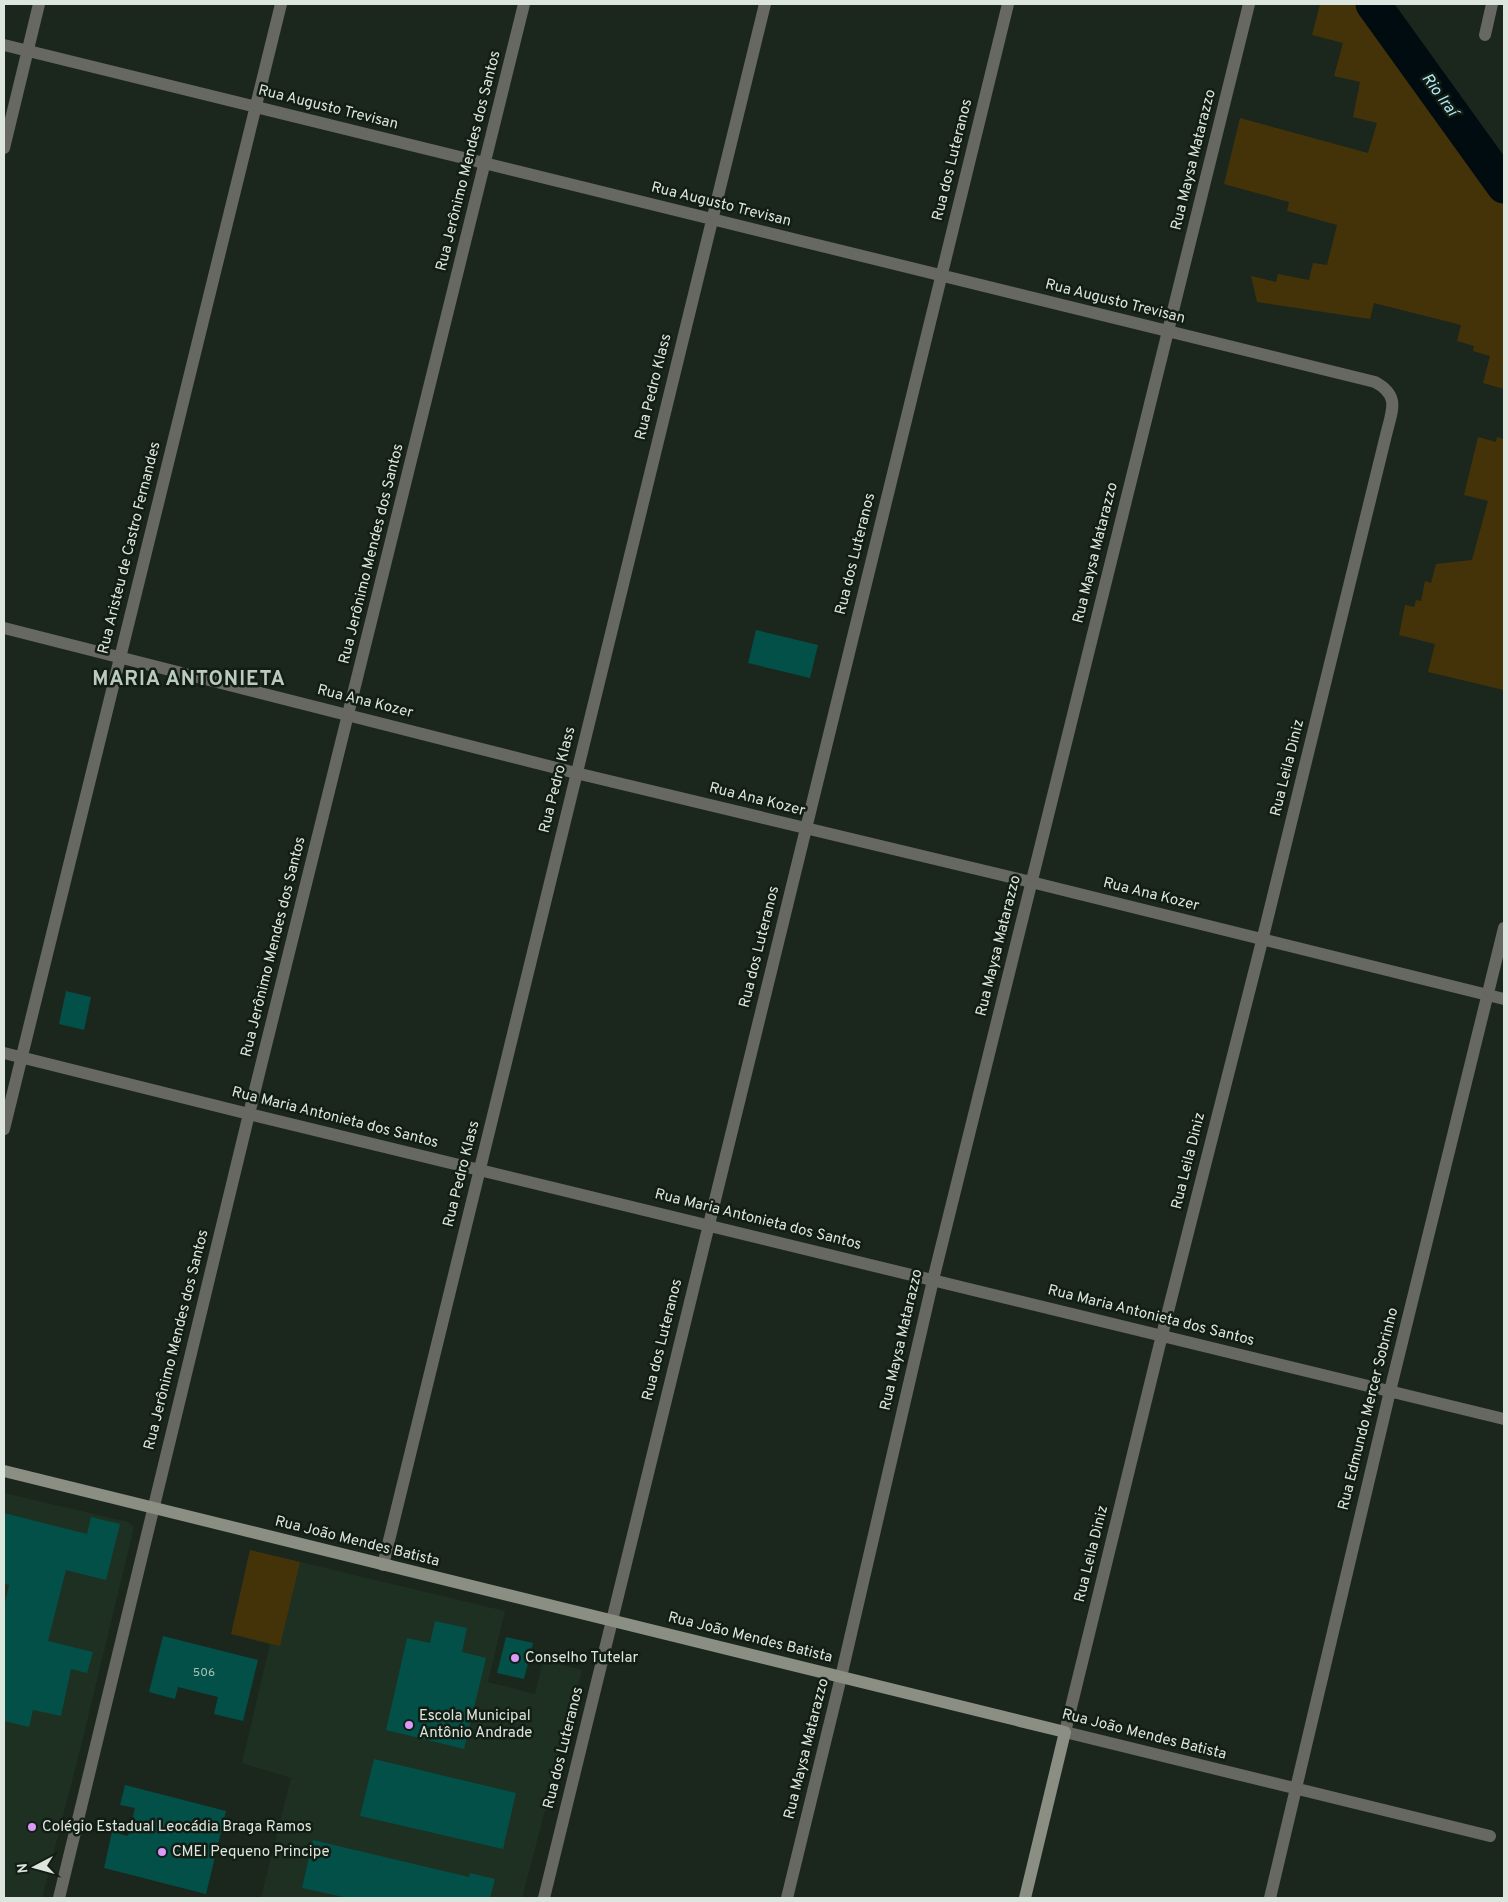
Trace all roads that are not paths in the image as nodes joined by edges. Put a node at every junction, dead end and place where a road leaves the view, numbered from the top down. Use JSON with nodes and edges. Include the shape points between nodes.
{"nodes":[{"id":1,"x":39,"y":4,"type":"edge"},
{"id":2,"x":281,"y":4,"type":"edge"},
{"id":3,"x":524,"y":4,"type":"edge"},
{"id":4,"x":765,"y":4,"type":"edge"},
{"id":5,"x":1008,"y":4,"type":"edge"},
{"id":6,"x":1249,"y":4,"type":"edge"},
{"id":7,"x":1492,"y":4,"type":"edge"},
{"id":8,"x":1485,"y":36,"type":"dead end"},
{"id":9,"x":4,"y":45,"type":"edge"},
{"id":10,"x":27,"y":50,"type":"junction"},
{"id":11,"x":256,"y":107,"type":"junction"},
{"id":12,"x":4,"y":148,"type":"edge"},
{"id":13,"x":485,"y":163,"type":"junction"},
{"id":14,"x":712,"y":219,"type":"junction"},
{"id":15,"x":941,"y":276,"type":"junction"},
{"id":16,"x":1168,"y":332,"type":"junction"},
{"id":17,"x":1388,"y":432,"type":"joint"},
{"id":18,"x":4,"y":628,"type":"edge"},
{"id":19,"x":120,"y":657,"type":"junction"},
{"id":20,"x":348,"y":715,"type":"junction"},
{"id":21,"x":576,"y":773,"type":"junction"},
{"id":22,"x":805,"y":828,"type":"junction"},
{"id":23,"x":1031,"y":882,"type":"junction"},
{"id":24,"x":1504,"y":928,"type":"edge"},
{"id":25,"x":1262,"y":940,"type":"junction"},
{"id":26,"x":1488,"y":996,"type":"junction"},
{"id":27,"x":1504,"y":999,"type":"edge"},
{"id":28,"x":4,"y":1053,"type":"edge"},
{"id":29,"x":21,"y":1057,"type":"junction"},
{"id":30,"x":249,"y":1114,"type":"junction"},
{"id":31,"x":4,"y":1129,"type":"edge"},
{"id":32,"x":480,"y":1169,"type":"junction"},
{"id":33,"x":708,"y":1225,"type":"junction"},
{"id":34,"x":933,"y":1280,"type":"junction"},
{"id":35,"x":1162,"y":1335,"type":"junction"},
{"id":36,"x":1390,"y":1391,"type":"junction"},
{"id":37,"x":1504,"y":1419,"type":"edge"},
{"id":38,"x":4,"y":1471,"type":"edge"},
{"id":39,"x":153,"y":1508,"type":"junction"},
{"id":40,"x":383,"y":1565,"type":"junction"},
{"id":41,"x":611,"y":1621,"type":"junction"},
{"id":42,"x":841,"y":1677,"type":"junction"},
{"id":43,"x":1065,"y":1732,"type":"junction"},
{"id":44,"x":1296,"y":1789,"type":"junction"},
{"id":45,"x":1490,"y":1836,"type":"dead end"},
{"id":46,"x":58,"y":1898,"type":"edge"},
{"id":47,"x":544,"y":1898,"type":"edge"},
{"id":48,"x":787,"y":1898,"type":"edge"},
{"id":49,"x":1025,"y":1898,"type":"edge"},
{"id":50,"x":1270,"y":1898,"type":"edge"}],
"edges":[{"from":1,"to":10,"type":"street"},
{"from":2,"to":11,"type":"street","name":"Rua Aristeu de Castro Fernandes"},
{"from":3,"to":13,"type":"street","name":"Rua Jerônimo Mendes dos Santos"},
{"from":4,"to":14,"type":"street","name":"Rua Pedro Klass"},
{"from":5,"to":15,"type":"street","name":"Rua dos Luteranos"},
{"from":6,"to":16,"type":"street","name":"Rua Maysa Matarazzo"},
{"from":7,"to":8,"type":"street"},
{"from":9,"to":10,"type":"street","name":"Rua Augusto Trevisan"},
{"from":10,"to":11,"type":"street","name":"Rua Augusto Trevisan"},
{"from":10,"to":12,"type":"street"},
{"from":11,"to":13,"type":"street","name":"Rua Augusto Trevisan"},
{"from":11,"to":19,"type":"street","name":"Rua Aristeu de Castro Fernandes"},
{"from":13,"to":14,"type":"street","name":"Rua Augusto Trevisan"},
{"from":13,"to":20,"type":"street","name":"Rua Jerônimo Mendes dos Santos"},
{"from":14,"to":15,"type":"street","name":"Rua Augusto Trevisan"},
{"from":14,"to":21,"type":"street","name":"Rua Pedro Klass"},
{"from":15,"to":16,"type":"street","name":"Rua Augusto Trevisan"},
{"from":15,"to":22,"type":"street","name":"Rua dos Luteranos"},
{"from":16,"to":17,"type":"street","name":"Rua Augusto Trevisan","via":[[1375,382],[1386,389],[1392,400]]},
{"from":16,"to":23,"type":"street","name":"Rua Maysa Matarazzo"},
{"from":17,"to":25,"type":"street","name":"Rua Leila Diniz"},
{"from":18,"to":19,"type":"street","name":"Rua Ana Kozer"},
{"from":19,"to":20,"type":"street","name":"Rua Ana Kozer"},
{"from":19,"to":29,"type":"street","name":"Rua Aristeu de Castro Fernandes"},
{"from":20,"to":21,"type":"street","name":"Rua Ana Kozer"},
{"from":20,"to":30,"type":"street","name":"Rua Jerônimo Mendes dos Santos"},
{"from":21,"to":22,"type":"street","name":"Rua Ana Kozer"},
{"from":21,"to":32,"type":"street","name":"Rua Pedro Klass"},
{"from":22,"to":23,"type":"street","name":"Rua Ana Kozer"},
{"from":22,"to":33,"type":"street","name":"Rua dos Luteranos"},
{"from":23,"to":25,"type":"street","name":"Rua Ana Kozer"},
{"from":23,"to":34,"type":"street","name":"Rua Maysa Matarazzo"},
{"from":24,"to":26,"type":"street","name":"Rua Edmundo Mercer Sobrinho"},
{"from":25,"to":26,"type":"street","name":"Rua Ana Kozer"},
{"from":25,"to":35,"type":"street","name":"Rua Leila Diniz"},
{"from":26,"to":27,"type":"street","name":"Rua Ana Kozer"},
{"from":26,"to":36,"type":"street","name":"Rua Edmundo Mercer Sobrinho"},
{"from":28,"to":29,"type":"street","name":"Rua Maria Antonieta dos Santos"},
{"from":29,"to":30,"type":"street","name":"Rua Maria Antonieta dos Santos"},
{"from":29,"to":31,"type":"street","name":"Rua Aristeu de Castro Fernandes"},
{"from":30,"to":32,"type":"street","name":"Rua Maria Antonieta dos Santos"},
{"from":30,"to":39,"type":"street","name":"Rua Jerônimo Mendes dos Santos"},
{"from":32,"to":33,"type":"street","name":"Rua Maria Antonieta dos Santos"},
{"from":32,"to":40,"type":"street","name":"Rua Pedro Klass"},
{"from":33,"to":34,"type":"street","name":"Rua Maria Antonieta dos Santos"},
{"from":33,"to":41,"type":"street","name":"Rua dos Luteranos"},
{"from":34,"to":35,"type":"street","name":"Rua Maria Antonieta dos Santos"},
{"from":34,"to":42,"type":"street","name":"Rua Maysa Matarazzo"},
{"from":35,"to":36,"type":"street","name":"Rua Maria Antonieta dos Santos"},
{"from":35,"to":43,"type":"street","name":"Rua Leila Diniz"},
{"from":36,"to":37,"type":"street","name":"Rua Maria Antonieta dos Santos"},
{"from":36,"to":44,"type":"street","name":"Rua Edmundo Mercer Sobrinho"},
{"from":38,"to":39,"type":"street","name":"Rua João Mendes Batista"},
{"from":39,"to":40,"type":"street","name":"Rua João Mendes Batista"},
{"from":39,"to":46,"type":"street","name":"Rua Jerônimo Mendes dos Santos"},
{"from":40,"to":41,"type":"street","name":"Rua João Mendes Batista"},
{"from":41,"to":42,"type":"street","name":"Rua João Mendes Batista"},
{"from":41,"to":47,"type":"street","name":"Rua dos Luteranos"},
{"from":42,"to":43,"type":"street","name":"Rua João Mendes Batista"},
{"from":42,"to":48,"type":"street","name":"Rua Maysa Matarazzo"},
{"from":43,"to":44,"type":"street","name":"Rua João Mendes Batista"},
{"from":43,"to":49,"type":"street","name":"Rua Leila Diniz"},
{"from":44,"to":45,"type":"street","name":"Rua João Mendes Batista"},
{"from":44,"to":50,"type":"street","name":"Rua Edmundo Mercer Sobrinho"}]}
